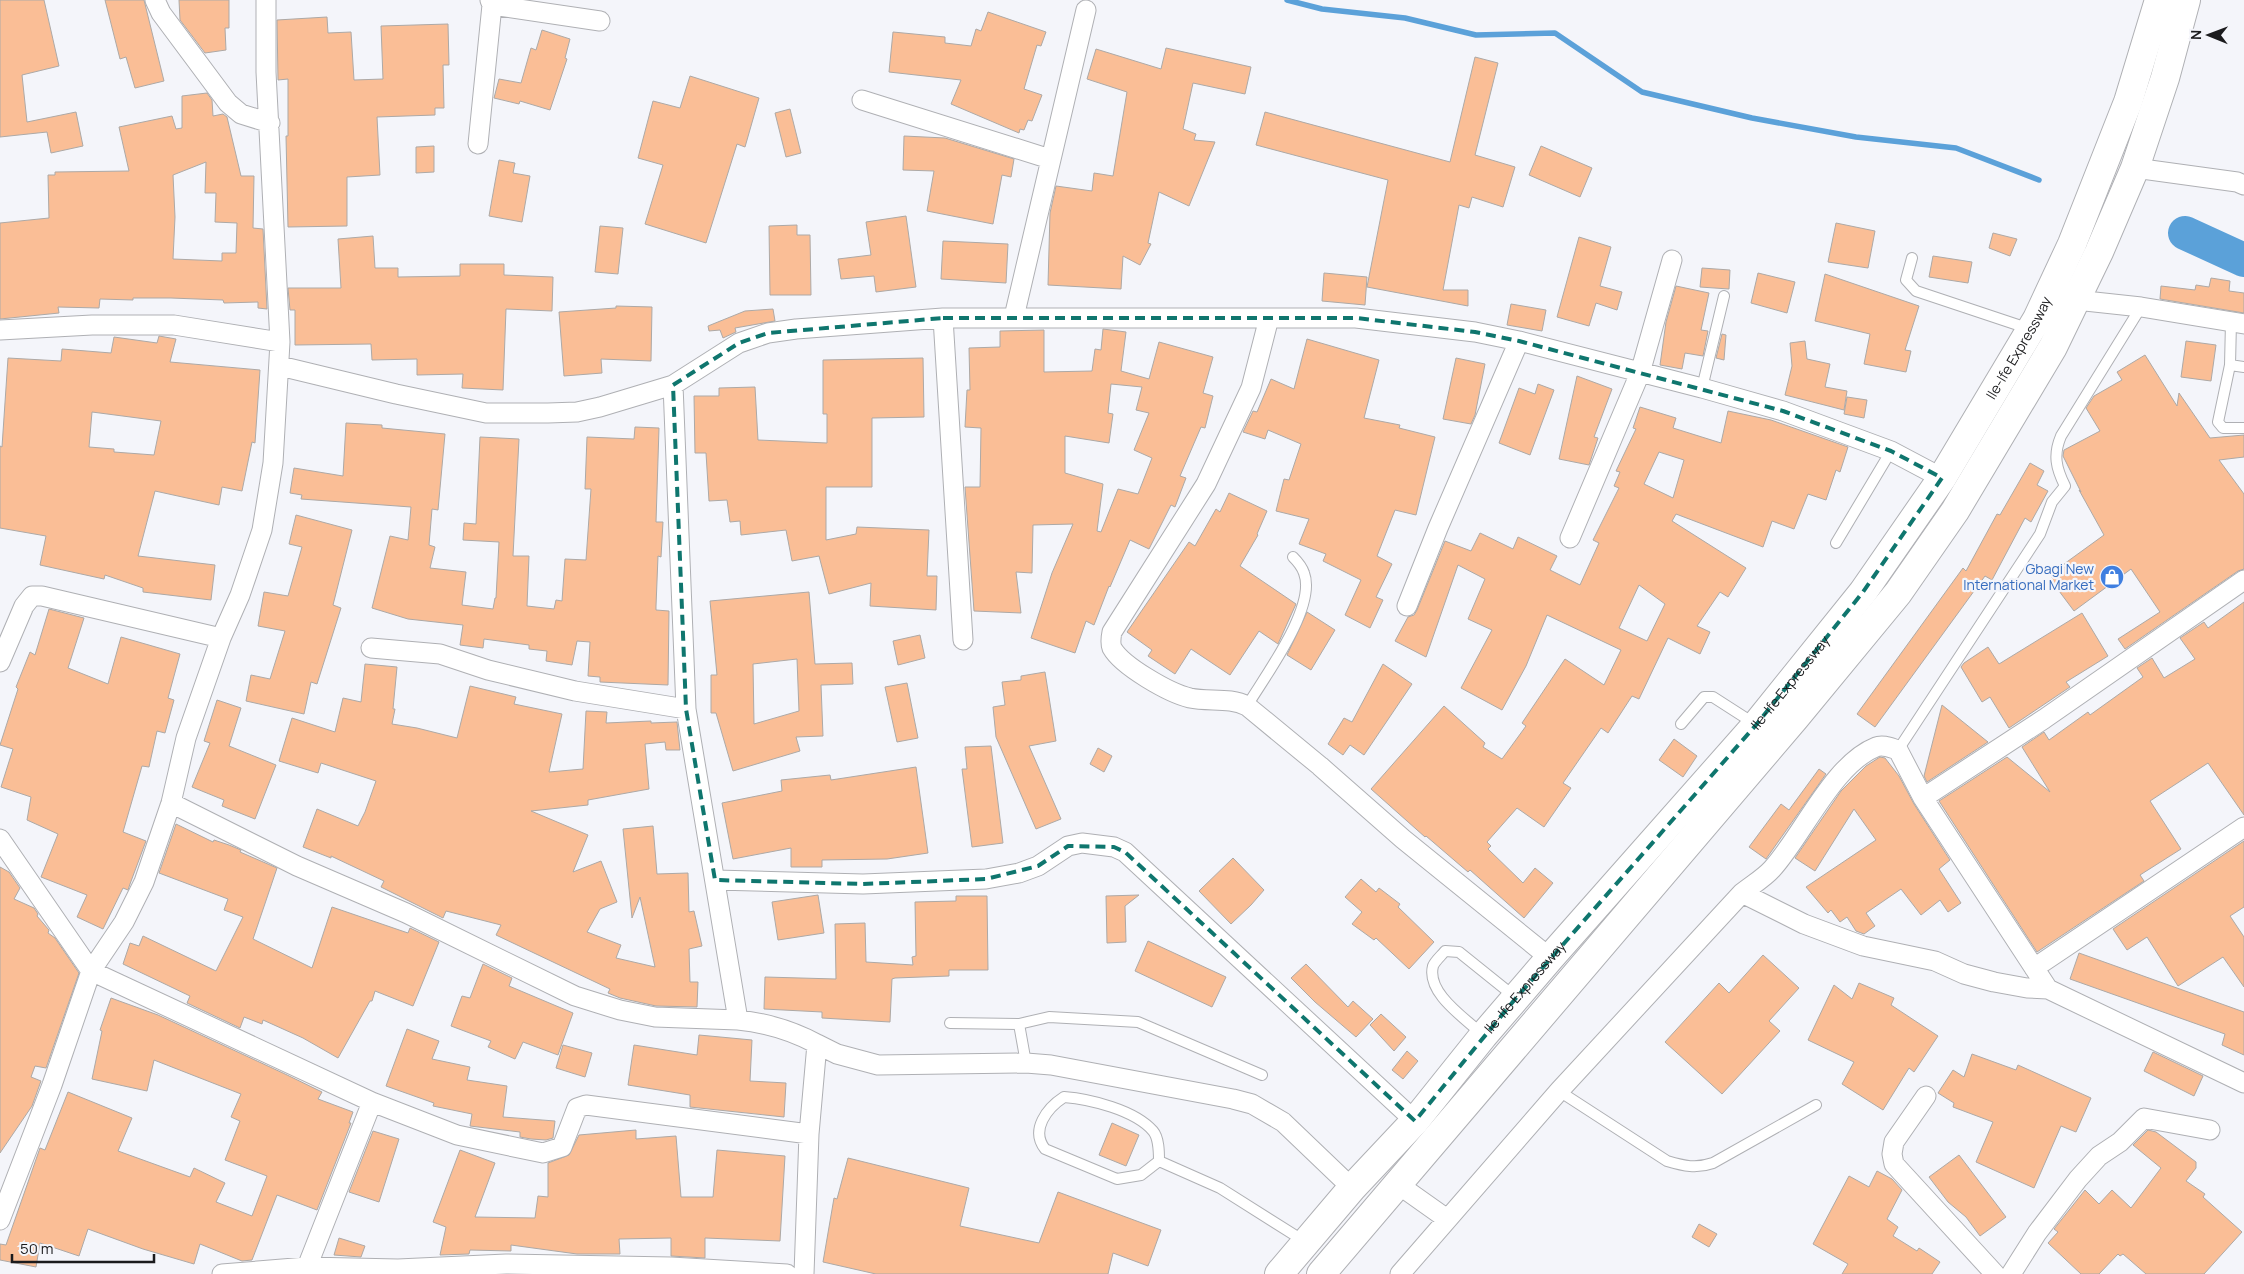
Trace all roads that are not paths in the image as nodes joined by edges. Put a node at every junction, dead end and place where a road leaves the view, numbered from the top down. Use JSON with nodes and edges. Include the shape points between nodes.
{"nodes":[{"id":1,"x":155,"y":0,"type":"edge"},
{"id":2,"x":266,"y":0,"type":"edge"},
{"id":3,"x":2159,"y":0,"type":"edge"},
{"id":4,"x":2186,"y":0,"type":"edge"},
{"id":5,"x":491,"y":2,"type":"edge"},
{"id":6,"x":1086,"y":10,"type":"dead end"},
{"id":7,"x":600,"y":21,"type":"dead end"},
{"id":8,"x":862,"y":100,"type":"dead end"},
{"id":9,"x":270,"y":122,"type":"junction"},
{"id":10,"x":478,"y":144,"type":"dead end"},
{"id":11,"x":1050,"y":159,"type":"junction"},
{"id":12,"x":2135,"y":168,"type":"junction"},
{"id":13,"x":2244,"y":186,"type":"edge"},
{"id":14,"x":1912,"y":258,"type":"dead end"},
{"id":15,"x":1672,"y":260,"type":"dead end"},
{"id":16,"x":1724,"y":296,"type":"dead end"},
{"id":17,"x":2076,"y":300,"type":"junction"},
{"id":18,"x":2140,"y":307,"type":"junction"},
{"id":19,"x":1014,"y":317,"type":"junction"},
{"id":20,"x":943,"y":318,"type":"junction"},
{"id":21,"x":1269,"y":318,"type":"junction"},
{"id":22,"x":2238,"y":323,"type":"edge"},
{"id":23,"x":2031,"y":329,"type":"junction"},
{"id":24,"x":0,"y":330,"type":"edge"},
{"id":25,"x":1519,"y":340,"type":"junction"},
{"id":26,"x":280,"y":342,"type":"junction"},
{"id":27,"x":2230,"y":365,"type":"junction"},
{"id":28,"x":280,"y":366,"type":"junction"},
{"id":29,"x":2244,"y":367,"type":"edge"},
{"id":30,"x":1640,"y":373,"type":"junction"},
{"id":31,"x":673,"y":384,"type":"junction"},
{"id":32,"x":1702,"y":388,"type":"junction"},
{"id":33,"x":2244,"y":428,"type":"edge"},
{"id":34,"x":1892,"y":451,"type":"junction"},
{"id":35,"x":1942,"y":478,"type":"junction"},
{"id":36,"x":1570,"y":538,"type":"dead end"},
{"id":37,"x":1836,"y":542,"type":"dead end"},
{"id":38,"x":1293,"y":557,"type":"dead end"},
{"id":39,"x":2244,"y":580,"type":"edge"},
{"id":40,"x":1407,"y":606,"type":"dead end"},
{"id":41,"x":221,"y":638,"type":"junction"},
{"id":42,"x":963,"y":640,"type":"dead end"},
{"id":43,"x":371,"y":648,"type":"dead end"},
{"id":44,"x":0,"y":662,"type":"edge"},
{"id":45,"x":1247,"y":706,"type":"junction"},
{"id":46,"x":686,"y":709,"type":"junction"},
{"id":47,"x":1681,"y":724,"type":"dead end"},
{"id":48,"x":1756,"y":725,"type":"junction"},
{"id":49,"x":1898,"y":750,"type":"junction"},
{"id":50,"x":1923,"y":798,"type":"junction"},
{"id":51,"x":171,"y":803,"type":"junction"},
{"id":52,"x":2244,"y":827,"type":"edge"},
{"id":53,"x":0,"y":839,"type":"edge"},
{"id":54,"x":714,"y":880,"type":"junction"},
{"id":55,"x":1742,"y":893,"type":"junction"},
{"id":56,"x":1550,"y":958,"type":"junction"},
{"id":57,"x":2034,"y":968,"type":"junction"},
{"id":58,"x":91,"y":971,"type":"junction"},
{"id":59,"x":2048,"y":989,"type":"junction"},
{"id":60,"x":1516,"y":998,"type":"junction"},
{"id":61,"x":738,"y":1020,"type":"junction"},
{"id":62,"x":950,"y":1023,"type":"dead end"},
{"id":63,"x":1019,"y":1024,"type":"junction"},
{"id":64,"x":1484,"y":1036,"type":"junction"},
{"id":65,"x":817,"y":1044,"type":"junction"},
{"id":66,"x":1026,"y":1063,"type":"junction"},
{"id":67,"x":1262,"y":1076,"type":"dead end"},
{"id":68,"x":2241,"y":1078,"type":"edge"},
{"id":69,"x":1559,"y":1091,"type":"junction"},
{"id":70,"x":1926,"y":1096,"type":"dead end"},
{"id":71,"x":372,"y":1102,"type":"junction"},
{"id":72,"x":1816,"y":1105,"type":"dead end"},
{"id":73,"x":1415,"y":1121,"type":"junction"},
{"id":74,"x":2210,"y":1130,"type":"dead end"},
{"id":75,"x":809,"y":1134,"type":"junction"},
{"id":76,"x":1159,"y":1161,"type":"junction"},
{"id":77,"x":1399,"y":1185,"type":"junction"},
{"id":78,"x":1352,"y":1188,"type":"junction"},
{"id":79,"x":1446,"y":1219,"type":"junction"},
{"id":80,"x":0,"y":1220,"type":"edge"},
{"id":81,"x":1306,"y":1242,"type":"junction"},
{"id":82,"x":306,"y":1267,"type":"junction"},
{"id":83,"x":222,"y":1274,"type":"edge"},
{"id":84,"x":787,"y":1274,"type":"edge"},
{"id":85,"x":804,"y":1274,"type":"edge"},
{"id":86,"x":1279,"y":1274,"type":"edge"},
{"id":87,"x":1321,"y":1274,"type":"edge"},
{"id":88,"x":1400,"y":1274,"type":"edge"},
{"id":89,"x":1995,"y":1274,"type":"edge"},
{"id":90,"x":2011,"y":1274,"type":"edge"}],
"edges":[{"from":1,"to":9,"type":"street","via":[[160,13],[228,103],[241,114]]},
{"from":2,"to":9,"type":"street"},
{"from":3,"to":23,"type":"highway","name":"Ile-Ife Expressway","via":[[2128,102],[2101,173],[2072,244]]},
{"from":4,"to":12,"type":"highway","name":"Ile-Ife Expressway","via":[[2165,78]]},
{"from":5,"to":7,"type":"street"},
{"from":5,"to":10,"type":"street"},
{"from":6,"to":11,"type":"street"},
{"from":8,"to":11,"type":"street"},
{"from":9,"to":26,"type":"street"},
{"from":11,"to":19,"type":"street"},
{"from":12,"to":13,"type":"street","via":[[2237,182]]},
{"from":12,"to":17,"type":"highway","name":"Ile-Ife Expressway"},
{"from":14,"to":23,"type":"lane","via":[[1906,280],[1910,287]]},
{"from":15,"to":30,"type":"street"},
{"from":16,"to":32,"type":"lane"},
{"from":17,"to":18,"type":"street"},
{"from":17,"to":77,"type":"highway","name":"Ile-Ife Expressway","via":[[2007,427],[1955,511],[1898,593]]},
{"from":18,"to":22,"type":"street"},
{"from":18,"to":49,"type":"lane","via":[[2058,442],[2056,469],[2065,486],[2052,502],[2040,534]]},
{"from":19,"to":20,"type":"street"},
{"from":19,"to":21,"type":"street"},
{"from":20,"to":31,"type":"street","via":[[768,333],[739,343]]},
{"from":20,"to":42,"type":"street"},
{"from":21,"to":25,"type":"street","via":[[1356,318]]},
{"from":21,"to":45,"type":"street","via":[[1251,388],[1206,484],[1112,632],[1111,646],[1119,657],[1161,687],[1190,698],[1240,702]]},
{"from":22,"to":27,"type":"lane"},
{"from":23,"to":35,"type":"highway","name":"Ile-Ife Expressway"},
{"from":24,"to":26,"type":"street","via":[[174,325]]},
{"from":25,"to":30,"type":"street"},
{"from":25,"to":40,"type":"street"},
{"from":26,"to":28,"type":"street"},
{"from":27,"to":29,"type":"lane"},
{"from":27,"to":33,"type":"lane","via":[[2218,422],[2224,428]]},
{"from":28,"to":31,"type":"street","via":[[486,413],[577,412]]},
{"from":28,"to":41,"type":"street","via":[[273,463],[262,530],[240,595]]},
{"from":30,"to":32,"type":"street"},
{"from":30,"to":36,"type":"street"},
{"from":31,"to":46,"type":"street"},
{"from":32,"to":34,"type":"street","via":[[1783,411]]},
{"from":34,"to":35,"type":"street"},
{"from":34,"to":37,"type":"lane"},
{"from":35,"to":48,"type":"highway","name":"Ile-Ife Expressway","via":[[1864,592]]},
{"from":38,"to":45,"type":"lane","via":[[1304,572],[1307,595],[1298,620]]},
{"from":39,"to":50,"type":"street","via":[[2052,714]]},
{"from":41,"to":44,"type":"street","via":[[32,596],[24,606]]},
{"from":41,"to":51,"type":"street","via":[[186,738]]},
{"from":43,"to":46,"type":"street","via":[[440,654],[488,670],[575,691]]},
{"from":45,"to":56,"type":"street","via":[[1403,839]]},
{"from":46,"to":54,"type":"street"},
{"from":47,"to":48,"type":"lane","via":[[1704,697],[1713,697]]},
{"from":48,"to":56,"type":"highway","name":"Ile-Ife Expressway"},
{"from":49,"to":50,"type":"street"},
{"from":49,"to":55,"type":"street","via":[[1876,747],[1855,760],[1836,780],[1772,869]]},
{"from":50,"to":57,"type":"street"},
{"from":51,"to":58,"type":"street","via":[[144,882],[124,922]]},
{"from":51,"to":61,"type":"street","via":[[297,866],[406,913],[575,996],[655,1017]]},
{"from":52,"to":57,"type":"street"},
{"from":53,"to":58,"type":"street"},
{"from":54,"to":61,"type":"street"},
{"from":54,"to":73,"type":"street","via":[[862,884],[986,879],[1038,866],[1068,846],[1082,844],[1114,848],[1125,852]]},
{"from":55,"to":59,"type":"street","via":[[1804,924],[1863,946],[1934,961],[1994,982]]},
{"from":55,"to":69,"type":"street"},
{"from":56,"to":60,"type":"highway","name":"Ile-Ife Expressway"},
{"from":57,"to":59,"type":"street"},
{"from":58,"to":71,"type":"street"},
{"from":58,"to":80,"type":"street"},
{"from":59,"to":68,"type":"street"},
{"from":60,"to":64,"type":"highway","name":"Ile-Ife Expressway"},
{"from":60,"to":64,"type":"lane","via":[[1459,952],[1445,951],[1434,964],[1432,978],[1436,992]]},
{"from":61,"to":65,"type":"street","via":[[795,1032]]},
{"from":62,"to":63,"type":"lane"},
{"from":63,"to":66,"type":"lane"},
{"from":63,"to":67,"type":"lane","via":[[1049,1017],[1138,1022]]},
{"from":64,"to":73,"type":"highway","name":"Ile-Ife Expressway"},
{"from":65,"to":66,"type":"street","via":[[837,1054],[878,1065]]},
{"from":65,"to":75,"type":"street"},
{"from":66,"to":78,"type":"street","via":[[1075,1068],[1252,1104],[1283,1122]]},
{"from":69,"to":72,"type":"lane","via":[[1667,1162],[1699,1168]]},
{"from":69,"to":79,"type":"street"},
{"from":70,"to":89,"type":"street","via":[[1894,1142],[1894,1164]]},
{"from":71,"to":75,"type":"street","via":[[458,1135],[543,1153],[562,1147],[577,1108],[586,1106]]},
{"from":71,"to":82,"type":"street"},
{"from":73,"to":78,"type":"highway","name":"Ile-Ife Expressway"},
{"from":74,"to":90,"type":"street","via":[[2144,1118],[2120,1142],[2099,1156],[2078,1179]]},
{"from":75,"to":85,"type":"street"},
{"from":76,"to":76,"type":"lane","via":[[1154,1132],[1132,1116],[1107,1106],[1064,1097],[1044,1116],[1039,1134],[1045,1149],[1118,1179],[1140,1175]]},
{"from":76,"to":81,"type":"lane","via":[[1220,1188]]},
{"from":77,"to":79,"type":"street"},
{"from":77,"to":87,"type":"highway","name":"Ile-Ife Expressway"},
{"from":78,"to":81,"type":"highway","name":"Ile-Ife Expressway"},
{"from":79,"to":88,"type":"street"},
{"from":81,"to":86,"type":"highway","name":"Ile-Ife Expressway"},
{"from":82,"to":83,"type":"street"},
{"from":82,"to":84,"type":"street","via":[[398,1269],[515,1264],[671,1267]]}]}
